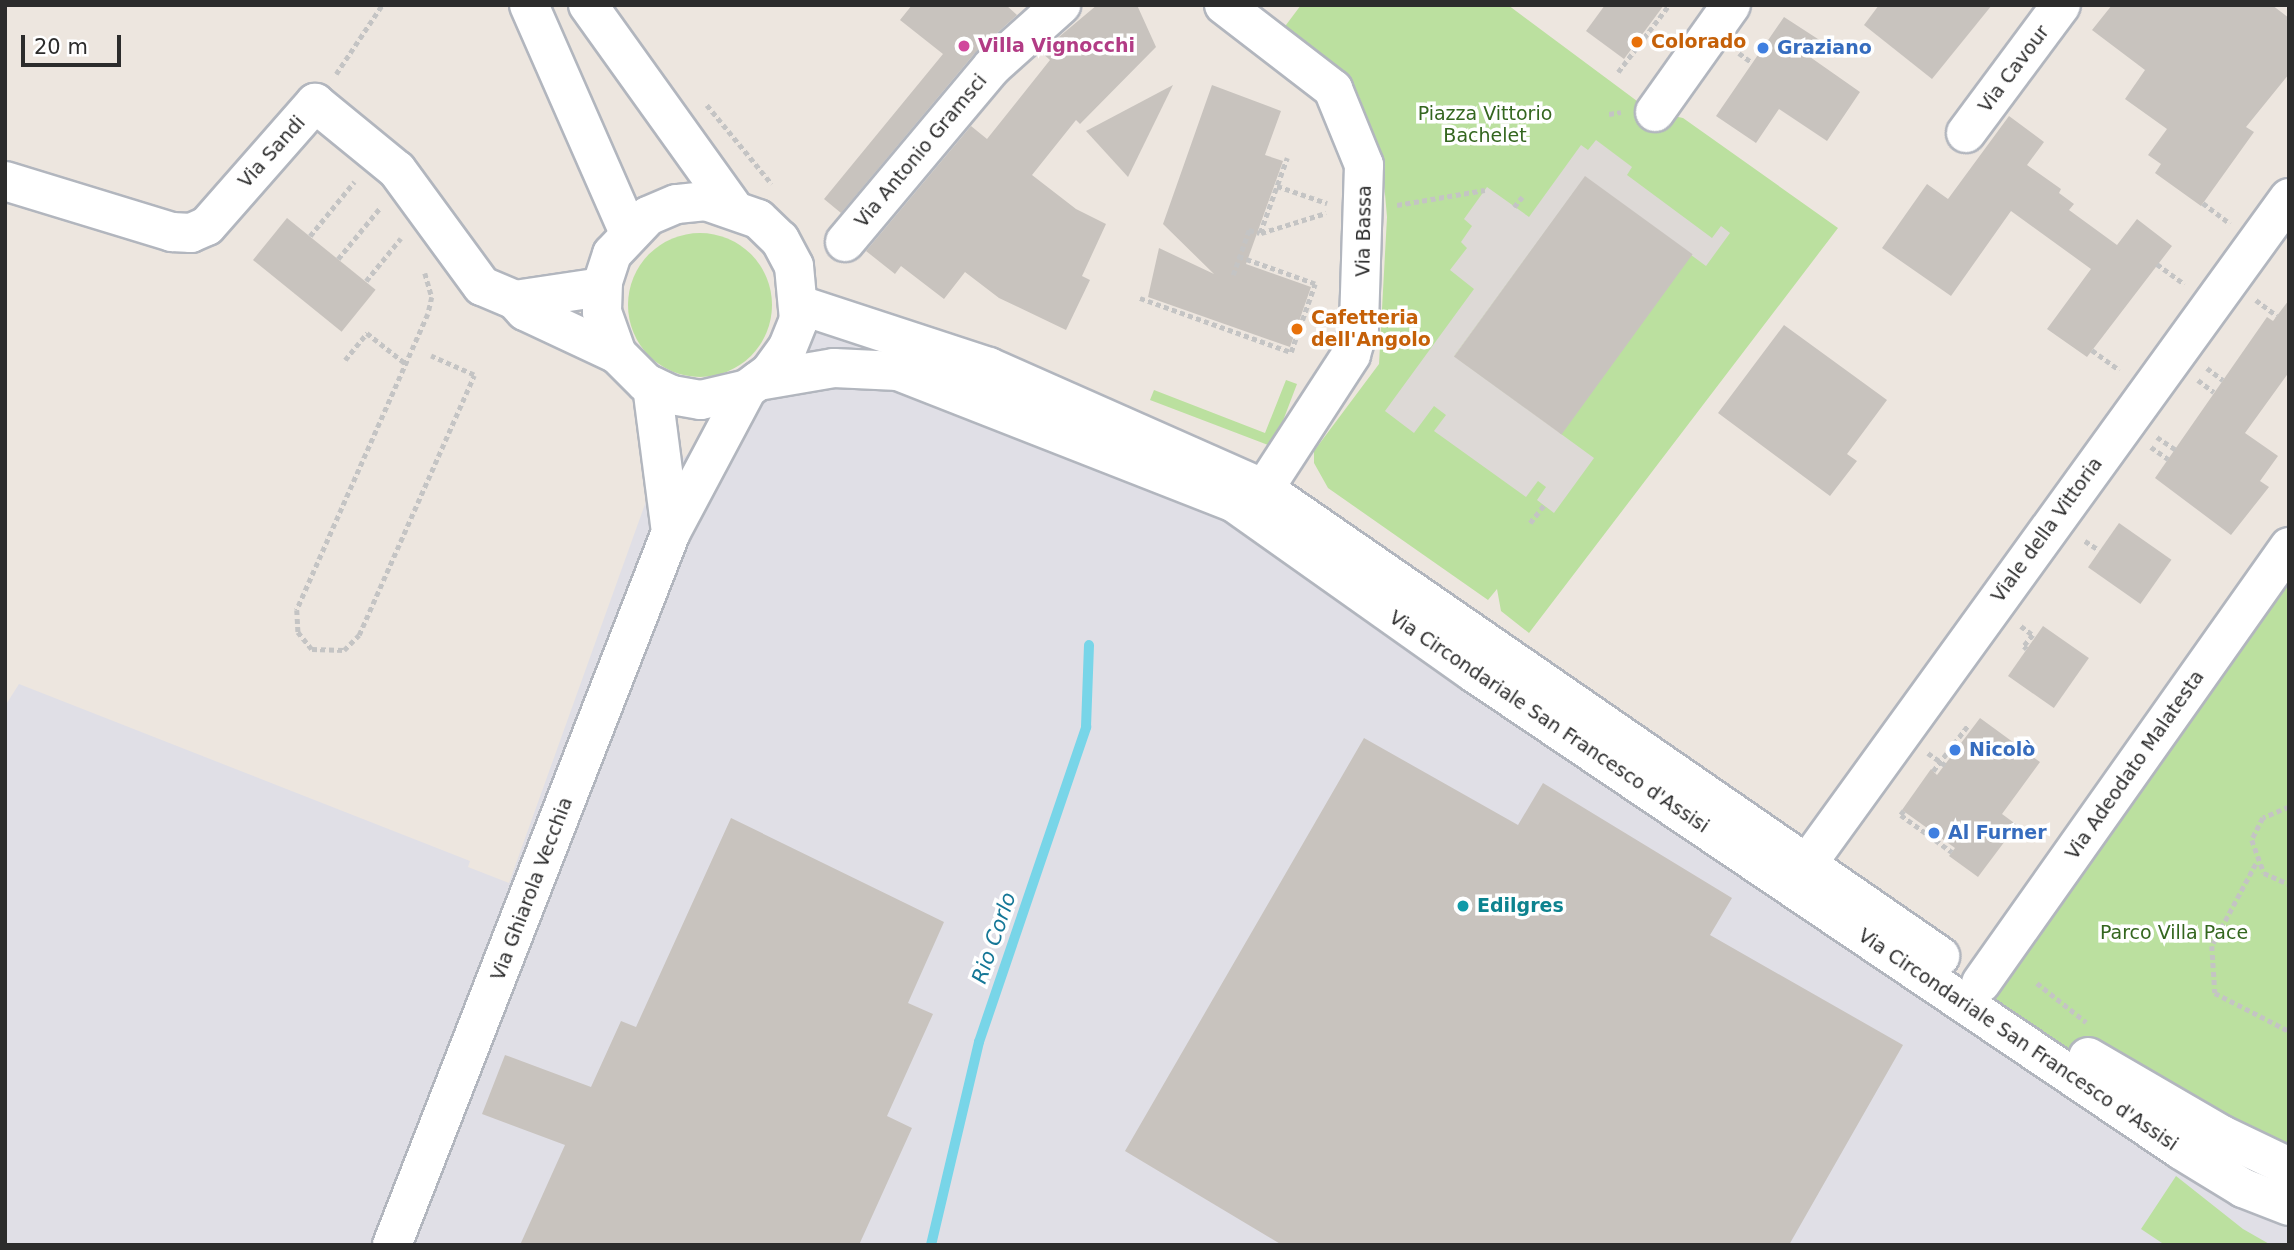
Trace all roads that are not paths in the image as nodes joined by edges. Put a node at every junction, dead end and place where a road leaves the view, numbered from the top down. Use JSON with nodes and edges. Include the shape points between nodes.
{"nodes":[{"id":1,"x":529,"y":5,"type":"edge"},
{"id":2,"x":588,"y":5,"type":"edge"},
{"id":3,"x":1224,"y":5,"type":"edge"},
{"id":4,"x":1731,"y":5,"type":"edge"},
{"id":5,"x":2061,"y":5,"type":"edge"},
{"id":6,"x":1054,"y":7,"type":"edge"},
{"id":7,"x":1655,"y":113,"type":"dead end"},
{"id":8,"x":1966,"y":133,"type":"dead end"},
{"id":9,"x":5,"y":181,"type":"edge"},
{"id":10,"x":2289,"y":198,"type":"edge"},
{"id":11,"x":730,"y":205,"type":"junction"},
{"id":12,"x":628,"y":232,"type":"junction"},
{"id":13,"x":845,"y":242,"type":"dead end"},
{"id":14,"x":602,"y":287,"type":"junction"},
{"id":15,"x":515,"y":300,"type":"junction"},
{"id":16,"x":800,"y":305,"type":"junction"},
{"id":17,"x":617,"y":354,"type":"junction"},
{"id":18,"x":753,"y":385,"type":"junction"},
{"id":19,"x":652,"y":386,"type":"junction"},
{"id":20,"x":1264,"y":489,"type":"junction"},
{"id":21,"x":671,"y":532,"type":"junction"},
{"id":22,"x":2289,"y":547,"type":"edge"},
{"id":23,"x":1807,"y":864,"type":"junction"},
{"id":24,"x":1981,"y":983,"type":"junction"},
{"id":25,"x":2289,"y":1167,"type":"edge"},
{"id":26,"x":2289,"y":1206,"type":"edge"},
{"id":27,"x":392,"y":1245,"type":"edge"}],
"edges":[{"from":1,"to":12,"type":"street"},
{"from":2,"to":11,"type":"street"},
{"from":3,"to":20,"type":"street","name":"Via Bassa","via":[[1333,89],[1364,165],[1359,328],[1351,355]]},
{"from":4,"to":7,"type":"street"},
{"from":5,"to":8,"type":"street","name":"Via Cavour"},
{"from":6,"to":13,"type":"street","name":"Via Antonio Gramsci","via":[[992,67]]},
{"from":9,"to":15,"type":"street","name":"Via Sandi","via":[[172,232],[191,233],[207,226],[316,103],[397,170],[468,272],[498,295]]},
{"from":10,"to":23,"type":"street","name":"Viale della Vittoria"},
{"from":11,"to":12,"type":"street","name":"Via Circondariale San Francesco d'Assisi","via":[[676,204]]},
{"from":11,"to":16,"type":"street","name":"Via Circondariale San Francesco d'Assisi","via":[[758,219],[780,240],[794,267]]},
{"from":12,"to":14,"type":"street","name":"Via Circondariale San Francesco d'Assisi","via":[[612,254]]},
{"from":14,"to":15,"type":"street"},
{"from":14,"to":17,"type":"street","name":"Via Circondariale San Francesco d'Assisi","via":[[602,312]]},
{"from":15,"to":17,"type":"street","name":"Via Sandi","via":[[524,311]]},
{"from":16,"to":18,"type":"street","name":"Via Circondariale San Francesco d'Assisi","via":[[788,349]]},
{"from":16,"to":20,"type":"street","name":"Via Circondariale San Francesco d'Assisi","via":[[989,367]]},
{"from":17,"to":19,"type":"street","name":"Via Circondariale San Francesco d'Assisi"},
{"from":18,"to":19,"type":"street","name":"Via Circondariale San Francesco d'Assisi","via":[[701,400]]},
{"from":18,"to":21,"type":"street","name":"Via Ghiarola Vecchia"},
{"from":18,"to":26,"type":"street","name":"Via Circondariale San Francesco d'Assisi","via":[[834,368],[898,371],[1233,502],[1473,672],[2181,1150],[2244,1188]]},
{"from":19,"to":21,"type":"street","name":"Via Ghiarola Vecchia"},
{"from":20,"to":23,"type":"street","name":"Via Circondariale San Francesco d'Assisi"},
{"from":21,"to":27,"type":"street","name":"Via Ghiarola Vecchia"},
{"from":22,"to":24,"type":"street","name":"Via Adeodato Malatesta"},
{"from":23,"to":24,"type":"street","name":"Via Circondariale San Francesco d'Assisi"},
{"from":24,"to":25,"type":"street","name":"Via Circondariale San Francesco d'Assisi","via":[[2107,1070]]}]}
